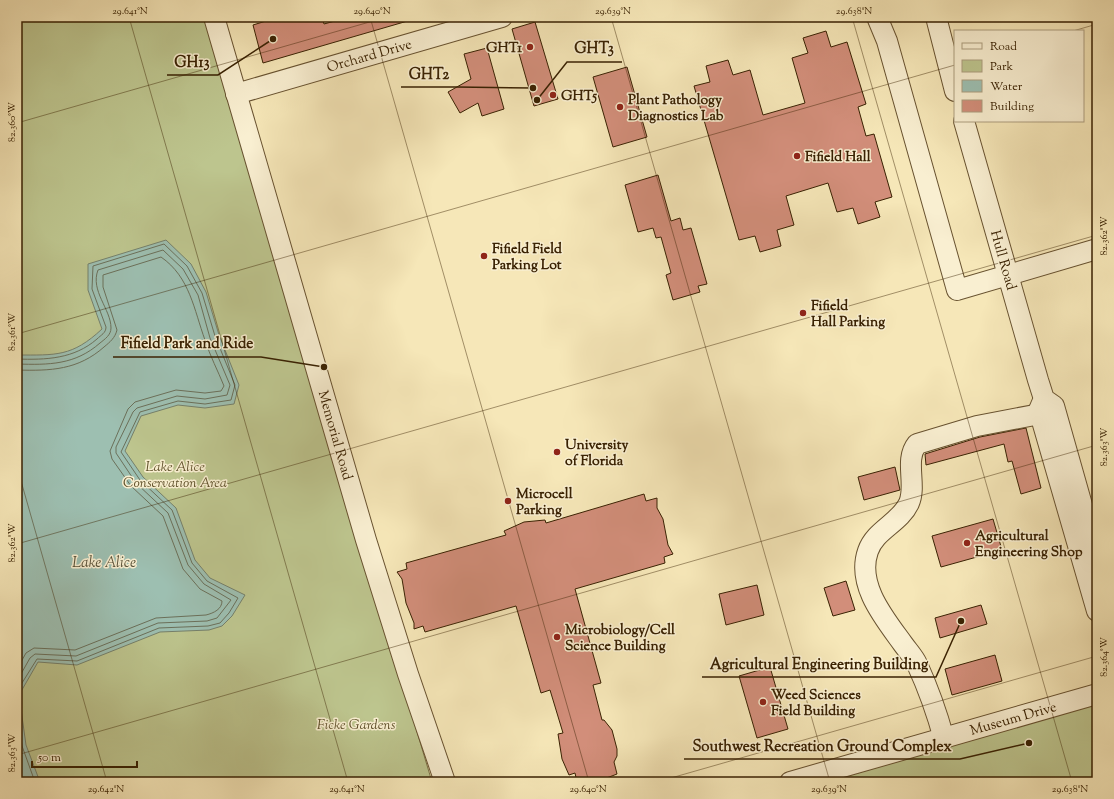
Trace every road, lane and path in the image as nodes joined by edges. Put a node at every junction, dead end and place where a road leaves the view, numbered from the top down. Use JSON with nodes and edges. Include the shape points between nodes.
{"nodes":[{"id":1,"x":214,"y":17,"type":"edge"},
{"id":2,"x":502,"y":17,"type":"edge"},
{"id":3,"x":877,"y":17,"type":"edge"},
{"id":4,"x":936,"y":17,"type":"edge"},
{"id":5,"x":954,"y":88,"type":"edge"},
{"id":6,"x":236,"y":94,"type":"junction"},
{"id":7,"x":964,"y":122,"type":"edge"},
{"id":8,"x":1097,"y":248,"type":"edge"},
{"id":9,"x":1008,"y":275,"type":"junction"},
{"id":10,"x":1042,"y":407,"type":"junction"},
{"id":11,"x":1097,"y":558,"type":"edge"},
{"id":12,"x":1097,"y":611,"type":"edge"},
{"id":13,"x":1097,"y":694,"type":"edge"},
{"id":14,"x":944,"y":739,"type":"junction"},
{"id":15,"x":444,"y":782,"type":"edge"},
{"id":16,"x":790,"y":782,"type":"edge"}],
"edges":[{"from":1,"to":6,"type":"street","name":"Memorial Road"},
{"from":2,"to":6,"type":"street","name":"Orchard Drive"},
{"from":3,"to":9,"type":"street","via":[[887,41],[957,290]]},
{"from":4,"to":5,"type":"street"},
{"from":6,"to":15,"type":"street","name":"Memorial Road","via":[[366,540]]},
{"from":7,"to":9,"type":"street","name":"Hull Road"},
{"from":8,"to":9,"type":"street"},
{"from":9,"to":10,"type":"street","name":"Hull Road"},
{"from":10,"to":11,"type":"street","name":"Hull Road","via":[[1054,406]]},
{"from":10,"to":12,"type":"street","name":"Hull Road"},
{"from":10,"to":14,"type":"street","via":[[917,444],[912,457],[913,491],[908,505],[903,513],[875,538],[865,561],[872,595],[885,619],[917,663],[936,710]]},
{"from":13,"to":14,"type":"street","name":"Museum Drive"},
{"from":14,"to":16,"type":"street","name":"Museum Drive"}]}
